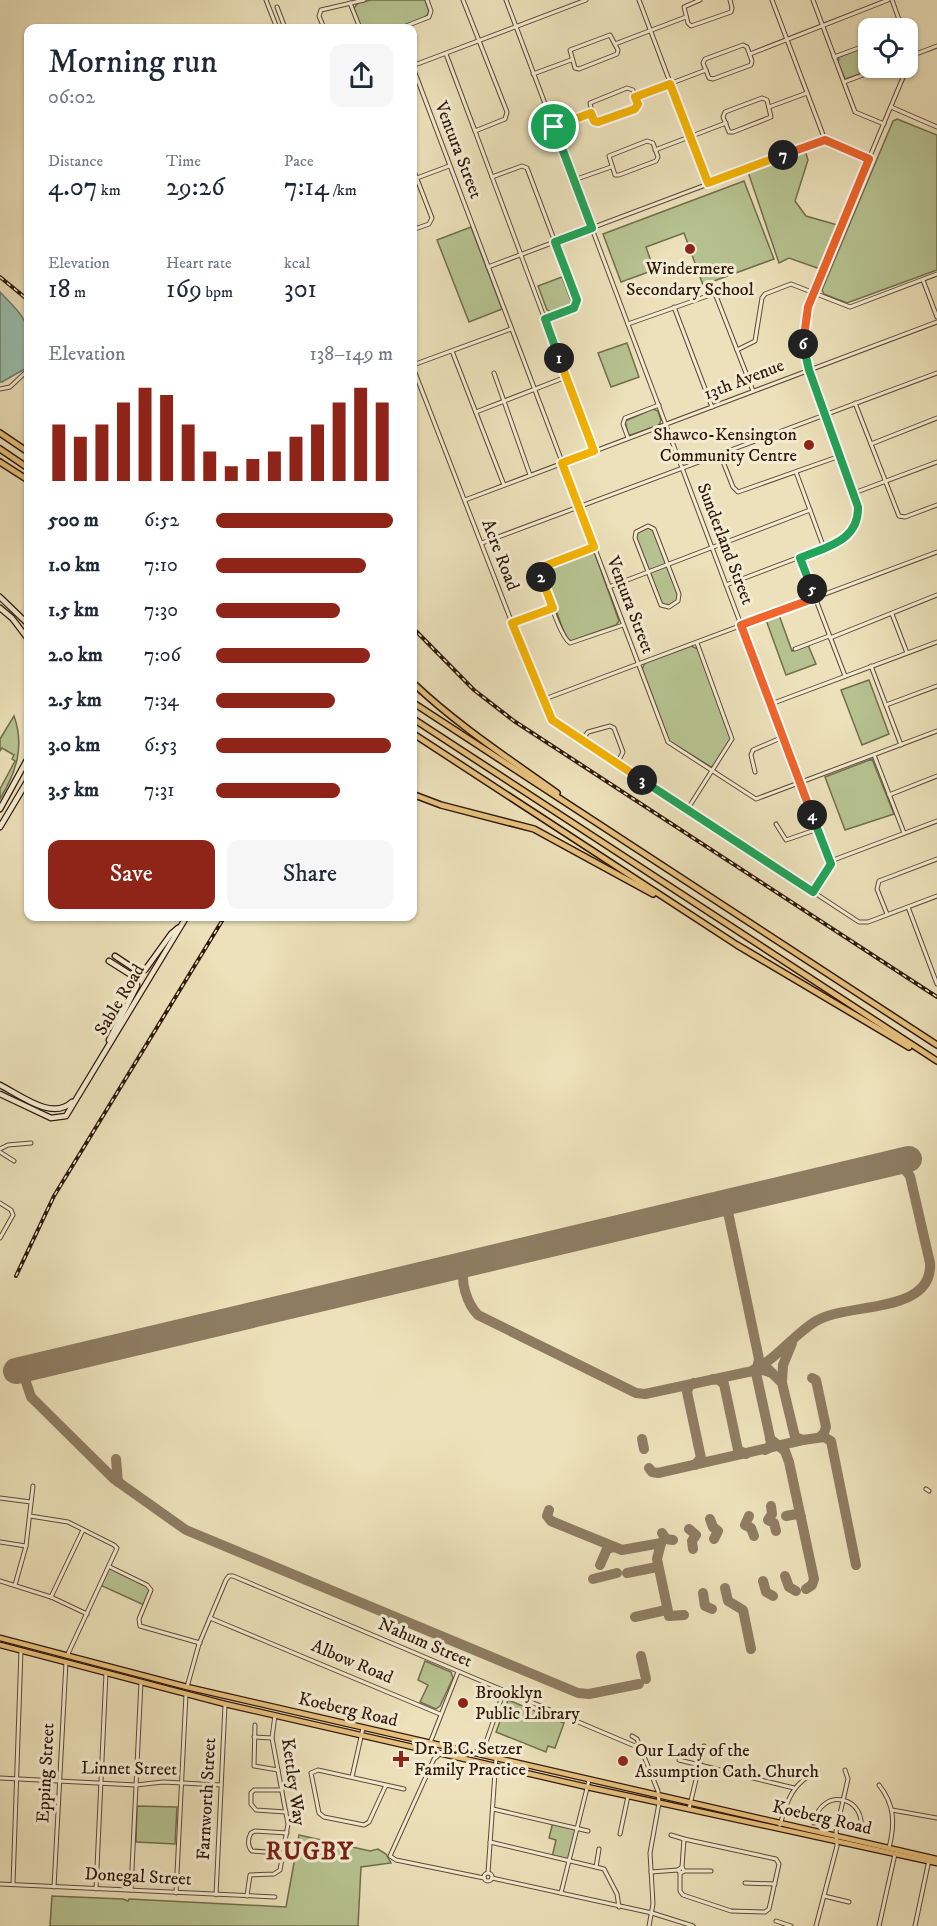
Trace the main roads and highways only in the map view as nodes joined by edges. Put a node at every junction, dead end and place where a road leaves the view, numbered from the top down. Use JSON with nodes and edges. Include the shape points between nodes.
{"nodes":[{"id":1,"x":2,"y":434,"type":"edge"},
{"id":2,"x":24,"y":448,"type":"edge"},
{"id":3,"x":0,"y":449,"type":"edge"},
{"id":4,"x":0,"y":462,"type":"edge"},
{"id":5,"x":24,"y":465,"type":"edge"},
{"id":6,"x":24,"y":477,"type":"edge"},
{"id":7,"x":0,"y":597,"type":"edge"},
{"id":8,"x":0,"y":608,"type":"edge"},
{"id":9,"x":24,"y":618,"type":"edge"},
{"id":10,"x":24,"y":632,"type":"edge"},
{"id":11,"x":417,"y":686,"type":"edge"},
{"id":12,"x":417,"y":705,"type":"edge"},
{"id":13,"x":417,"y":721,"type":"edge"},
{"id":14,"x":417,"y":736,"type":"edge"},
{"id":15,"x":24,"y":767,"type":"edge"},
{"id":16,"x":24,"y":771,"type":"edge"},
{"id":17,"x":19,"y":779,"type":"junction"},
{"id":18,"x":24,"y":787,"type":"edge"},
{"id":19,"x":417,"y":797,"type":"edge"},
{"id":20,"x":0,"y":809,"type":"edge"},
{"id":21,"x":0,"y":826,"type":"edge"},
{"id":22,"x":630,"y":844,"type":"junction"},
{"id":23,"x":686,"y":912,"type":"junction"},
{"id":24,"x":184,"y":921,"type":"edge"},
{"id":25,"x":180,"y":927,"type":"junction"},
{"id":26,"x":115,"y":956,"type":"dead end"},
{"id":27,"x":109,"y":961,"type":"dead end"},
{"id":28,"x":937,"y":1045,"type":"edge"},
{"id":29,"x":107,"y":1048,"type":"junction"},
{"id":30,"x":937,"y":1062,"type":"edge"},
{"id":31,"x":0,"y":1086,"type":"edge"},
{"id":32,"x":0,"y":1094,"type":"edge"},
{"id":33,"x":76,"y":1098,"type":"junction"},
{"id":34,"x":0,"y":1638,"type":"edge"},
{"id":35,"x":0,"y":1645,"type":"edge"},
{"id":36,"x":929,"y":1859,"type":"junction"},
{"id":37,"x":937,"y":1861,"type":"edge"}],
"edges":[{"from":1,"to":2,"type":"highway"},
{"from":3,"to":5,"type":"highway"},
{"from":4,"to":6,"type":"highway"},
{"from":7,"to":9,"type":"main road"},
{"from":8,"to":10,"type":"main road"},
{"from":11,"to":22,"type":"highway","via":[[497,752]]},
{"from":12,"to":22,"type":"highway"},
{"from":13,"to":30,"type":"highway"},
{"from":14,"to":23,"type":"highway"},
{"from":15,"to":17,"type":"main road"},
{"from":16,"to":17,"type":"main road"},
{"from":17,"to":20,"type":"main road"},
{"from":18,"to":21,"type":"main road"},
{"from":19,"to":23,"type":"highway","via":[[534,829]]},
{"from":22,"to":28,"type":"highway"},
{"from":23,"to":30,"type":"highway"},
{"from":24,"to":25,"type":"main road","name":"Sable Road"},
{"from":25,"to":26,"type":"main road","via":[[145,970],[136,970]]},
{"from":25,"to":29,"type":"main road","name":"Sable Road"},
{"from":27,"to":29,"type":"main road","via":[[136,978],[137,987]]},
{"from":29,"to":33,"type":"main road","name":"Sable Road"},
{"from":31,"to":33,"type":"main road","name":"Sable Road","via":[[57,1110]]},
{"from":32,"to":33,"type":"main road","name":"Sable Road","via":[[57,1119],[70,1111]]},
{"from":34,"to":36,"type":"main road","name":"Koeberg Road","via":[[187,1687]]},
{"from":35,"to":36,"type":"main road","name":"Koeberg Road","via":[[225,1704],[659,1803]]},
{"from":36,"to":37,"type":"main road","name":"Koeberg Road"}]}
